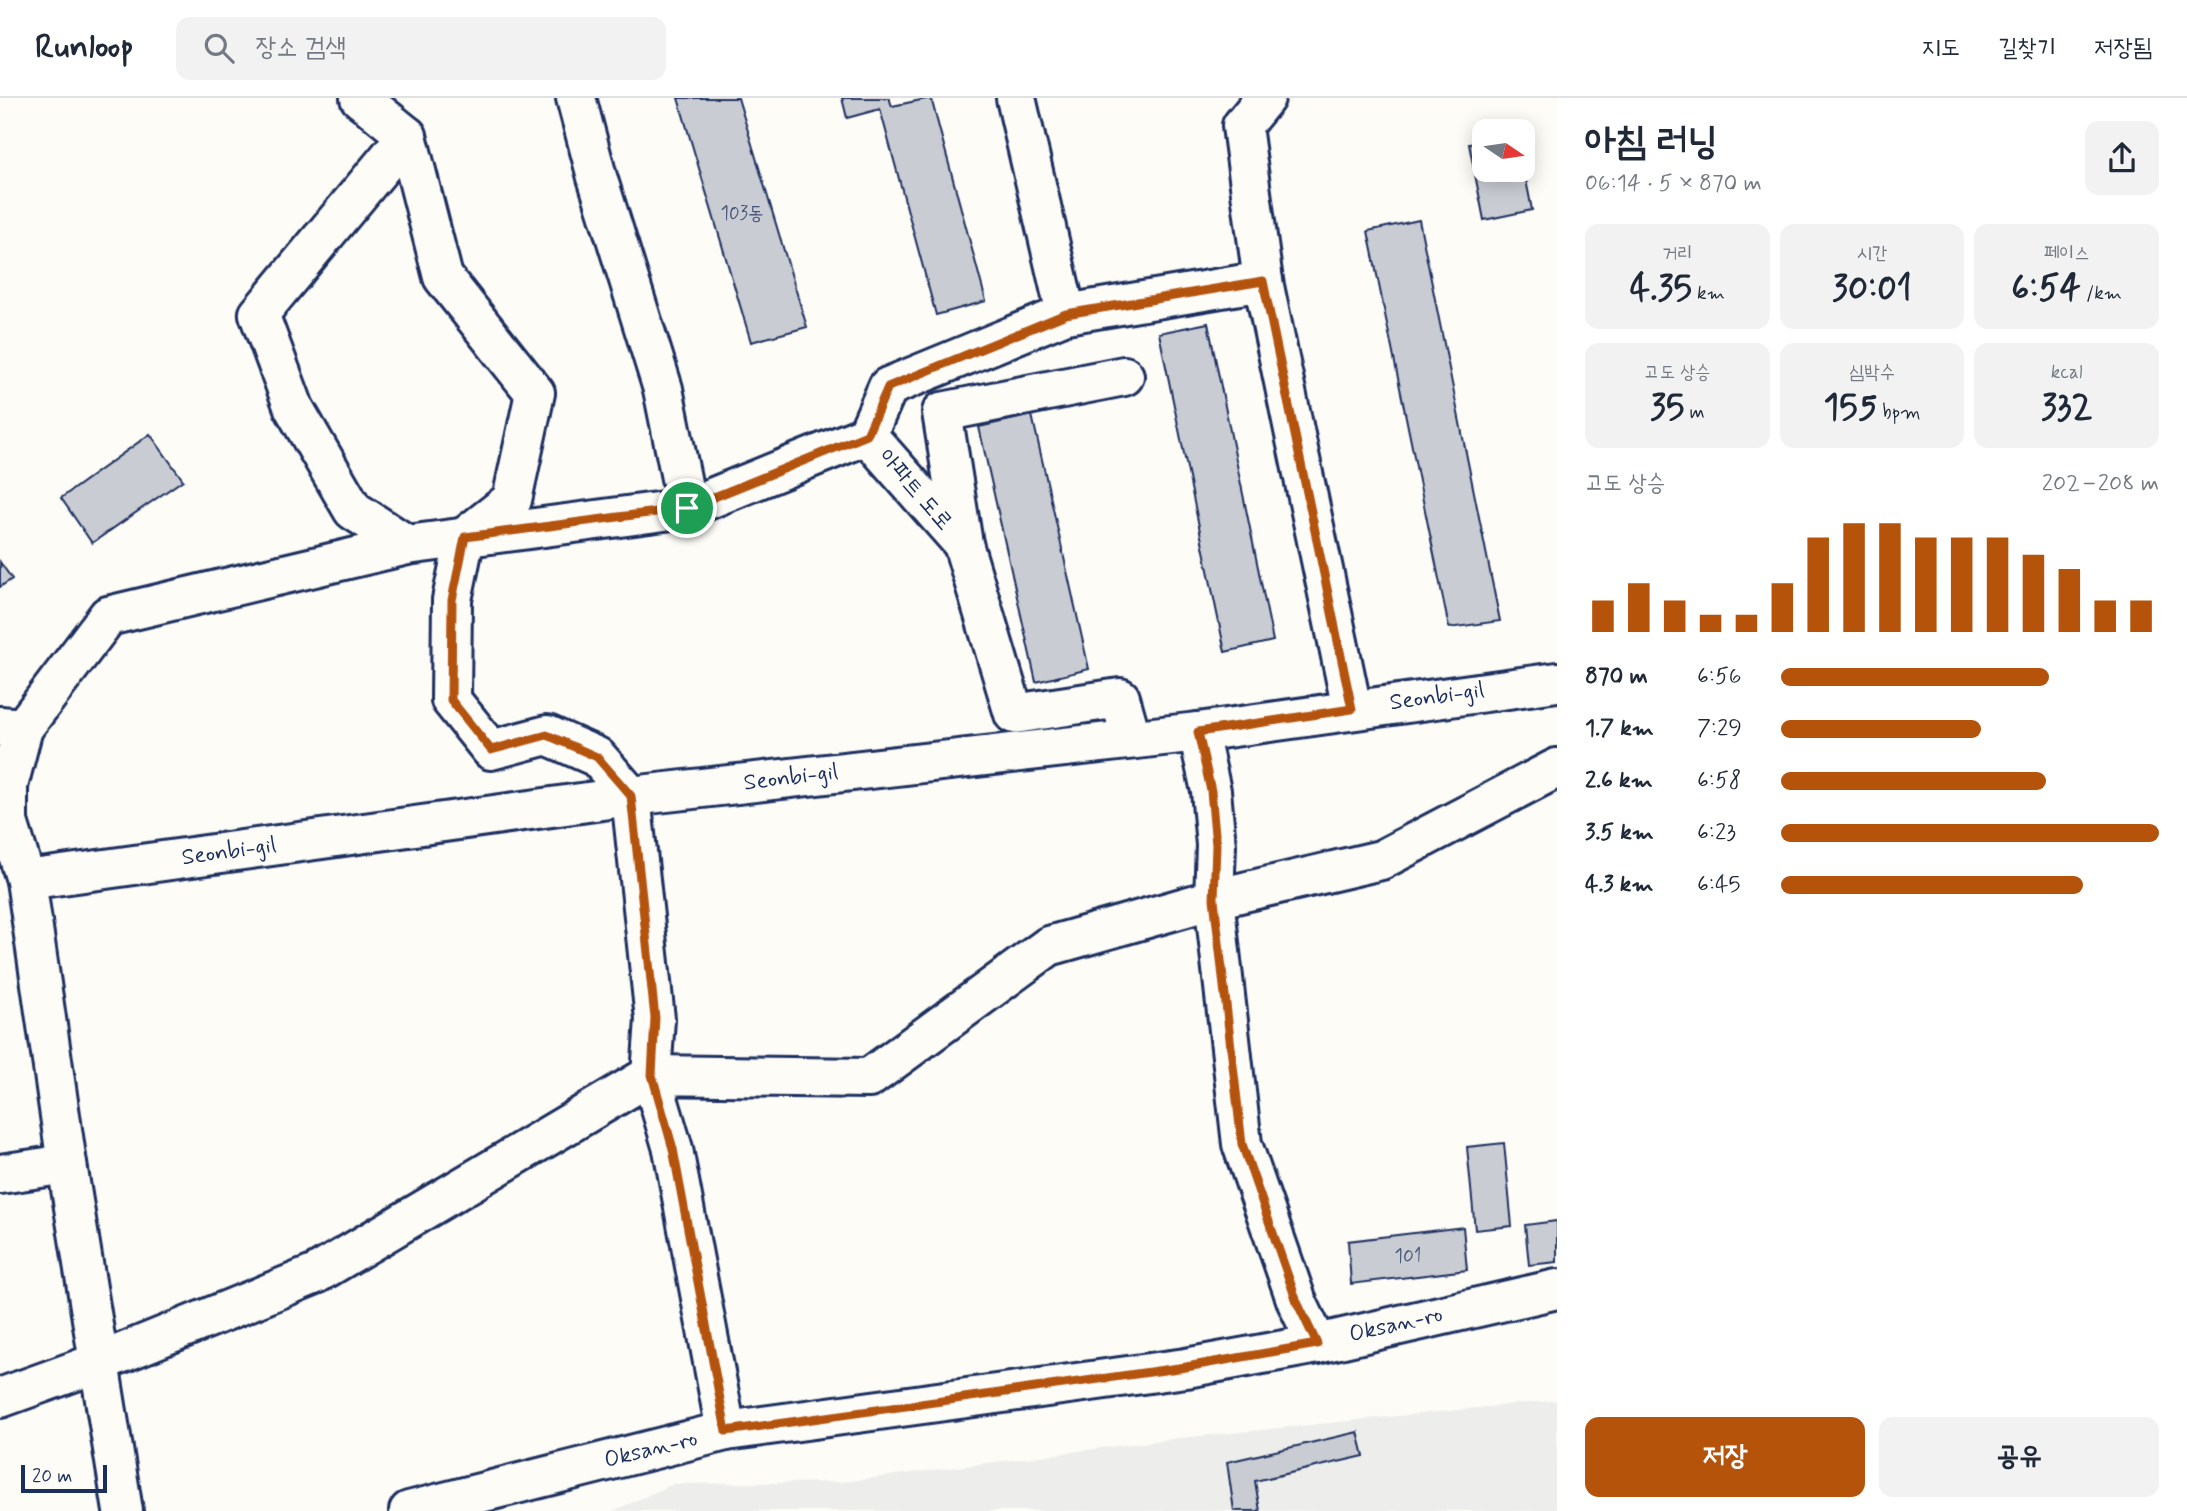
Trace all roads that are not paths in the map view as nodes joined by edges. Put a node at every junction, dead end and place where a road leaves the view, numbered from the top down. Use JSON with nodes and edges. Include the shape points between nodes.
{"nodes":[{"id":1,"x":360,"y":98,"type":"edge"},
{"id":2,"x":576,"y":98,"type":"edge"},
{"id":3,"x":1016,"y":98,"type":"edge"},
{"id":4,"x":1265,"y":98,"type":"edge"},
{"id":5,"x":407,"y":136,"type":"junction"},
{"id":6,"x":1263,"y":281,"type":"junction"},
{"id":7,"x":1066,"y":314,"type":"junction"},
{"id":8,"x":1124,"y":376,"type":"dead end"},
{"id":9,"x":867,"y":435,"type":"junction"},
{"id":10,"x":687,"y":508,"type":"junction"},
{"id":11,"x":465,"y":537,"type":"junction"},
{"id":12,"x":963,"y":544,"type":"junction"},
{"id":13,"x":407,"y":545,"type":"junction"},
{"id":14,"x":1557,"y":682,"type":"edge"},
{"id":15,"x":1352,"y":709,"type":"junction"},
{"id":16,"x":12,"y":727,"type":"edge"},
{"id":17,"x":1198,"y":732,"type":"junction"},
{"id":18,"x":1132,"y":737,"type":"junction"},
{"id":19,"x":1557,"y":768,"type":"edge"},
{"id":20,"x":631,"y":796,"type":"junction"},
{"id":21,"x":26,"y":880,"type":"junction"},
{"id":22,"x":1214,"y":899,"type":"junction"},
{"id":23,"x":652,"y":1075,"type":"junction"},
{"id":24,"x":67,"y":1164,"type":"junction"},
{"id":25,"x":0,"y":1174,"type":"edge"},
{"id":26,"x":1557,"y":1289,"type":"edge"},
{"id":27,"x":1317,"y":1344,"type":"junction"},
{"id":28,"x":100,"y":1362,"type":"junction"},
{"id":29,"x":0,"y":1398,"type":"edge"},
{"id":30,"x":726,"y":1431,"type":"junction"},
{"id":31,"x":123,"y":1511,"type":"edge"},
{"id":32,"x":409,"y":1511,"type":"edge"}],
"edges":[{"from":1,"to":5,"type":"street"},
{"from":2,"to":10,"type":"street","via":[[663,389]]},
{"from":3,"to":7,"type":"street"},
{"from":4,"to":6,"type":"street","via":[[1242,127]]},
{"from":5,"to":11,"type":"street","via":[[443,277],[535,393],[512,500]]},
{"from":5,"to":13,"type":"street","via":[[259,314],[294,408],[353,510]]},
{"from":6,"to":7,"type":"street"},
{"from":6,"to":15,"type":"street"},
{"from":7,"to":9,"type":"street","via":[[888,387]]},
{"from":8,"to":12,"type":"street","via":[[942,412]]},
{"from":9,"to":10,"type":"street"},
{"from":9,"to":12,"type":"street","name":"아파트 도로"},
{"from":10,"to":11,"type":"street"},
{"from":11,"to":13,"type":"street"},
{"from":11,"to":20,"type":"street","via":[[452,600],[451,700],[491,750],[547,735],[597,757]]},
{"from":12,"to":18,"type":"street","via":[[1014,714],[1120,698]]},
{"from":13,"to":16,"type":"street","via":[[108,617]]},
{"from":14,"to":15,"type":"street","name":"Seonbi-gil"},
{"from":15,"to":17,"type":"street","name":"Seonbi-gil"},
{"from":16,"to":21,"type":"street","via":[[8,822]]},
{"from":17,"to":18,"type":"street","name":"Seonbi-gil"},
{"from":17,"to":22,"type":"street","via":[[1211,791]]},
{"from":18,"to":20,"type":"street","name":"Seonbi-gil"},
{"from":19,"to":22,"type":"street","via":[[1381,860]]},
{"from":20,"to":21,"type":"street","name":"Seonbi-gil"},
{"from":20,"to":23,"type":"street","via":[[655,1018]]},
{"from":21,"to":24,"type":"street"},
{"from":22,"to":23,"type":"street","via":[[1049,946],[869,1078]]},
{"from":22,"to":27,"type":"street","via":[[1242,1144],[1297,1302]]},
{"from":23,"to":28,"type":"street","via":[[316,1274]]},
{"from":23,"to":30,"type":"street","via":[[673,1149]]},
{"from":24,"to":25,"type":"street"},
{"from":24,"to":28,"type":"street"},
{"from":26,"to":27,"type":"street","name":"Oksan-ro"},
{"from":27,"to":30,"type":"street","name":"Oksan-ro","via":[[1186,1367]]},
{"from":28,"to":29,"type":"street"},
{"from":28,"to":31,"type":"street"},
{"from":30,"to":32,"type":"street","name":"Oksan-ro"}]}
